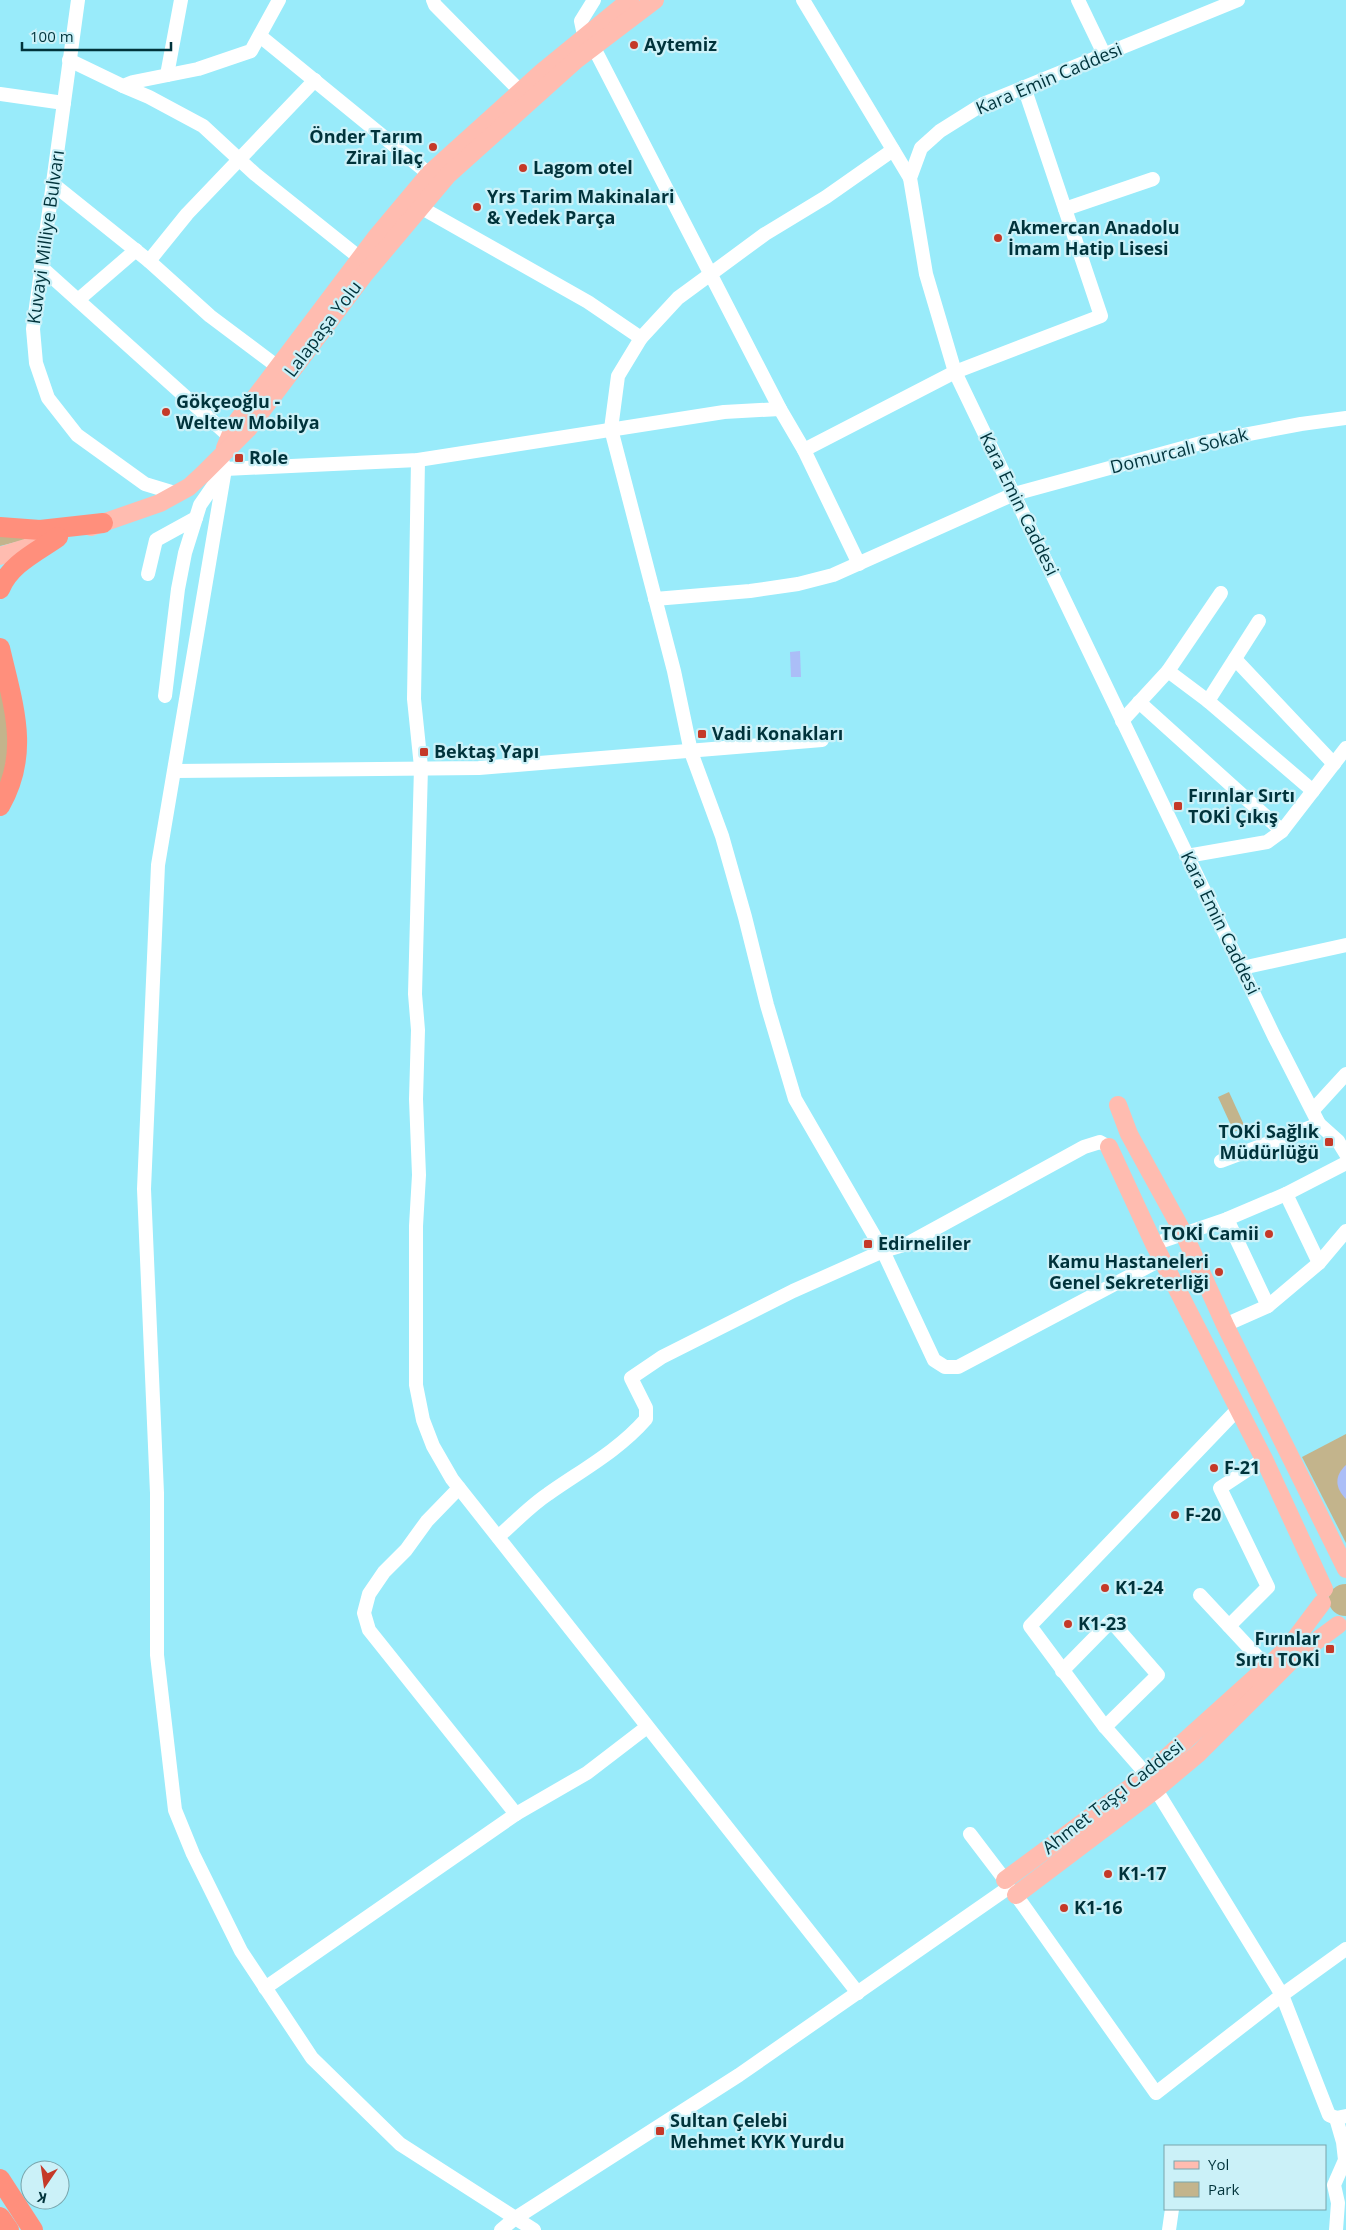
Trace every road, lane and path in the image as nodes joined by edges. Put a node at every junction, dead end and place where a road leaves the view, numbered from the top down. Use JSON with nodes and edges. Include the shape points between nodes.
{"nodes":[{"id":1,"x":78,"y":0,"type":"edge"},
{"id":2,"x":181,"y":0,"type":"edge"},
{"id":3,"x":279,"y":0,"type":"edge"},
{"id":4,"x":433,"y":0,"type":"edge"},
{"id":5,"x":594,"y":0,"type":"edge"},
{"id":6,"x":630,"y":0,"type":"edge"},
{"id":7,"x":656,"y":0,"type":"edge"},
{"id":8,"x":803,"y":0,"type":"edge"},
{"id":9,"x":1078,"y":0,"type":"edge"},
{"id":10,"x":1238,"y":0,"type":"edge"},
{"id":11,"x":260,"y":36,"type":"junction"},
{"id":12,"x":589,"y":41,"type":"junction"},
{"id":13,"x":1104,"y":54,"type":"junction"},
{"id":14,"x":69,"y":60,"type":"junction"},
{"id":15,"x":167,"y":75,"type":"junction"},
{"id":16,"x":315,"y":80,"type":"junction"},
{"id":17,"x":123,"y":86,"type":"junction"},
{"id":18,"x":1024,"y":87,"type":"junction"},
{"id":19,"x":520,"y":91,"type":"junction"},
{"id":20,"x":0,"y":94,"type":"edge"},
{"id":21,"x":64,"y":103,"type":"junction"},
{"id":22,"x":893,"y":150,"type":"junction"},
{"id":23,"x":238,"y":158,"type":"junction"},
{"id":24,"x":429,"y":174,"type":"junction"},
{"id":25,"x":910,"y":178,"type":"junction"},
{"id":26,"x":1153,"y":179,"type":"dead end"},
{"id":27,"x":53,"y":184,"type":"junction"},
{"id":28,"x":420,"y":207,"type":"junction"},
{"id":29,"x":1065,"y":209,"type":"junction"},
{"id":30,"x":136,"y":250,"type":"junction"},
{"id":31,"x":360,"y":258,"type":"junction"},
{"id":32,"x":149,"y":261,"type":"junction"},
{"id":33,"x":42,"y":267,"type":"junction"},
{"id":34,"x":710,"y":273,"type":"junction"},
{"id":35,"x":78,"y":300,"type":"junction"},
{"id":36,"x":641,"y":338,"type":"junction"},
{"id":37,"x":278,"y":367,"type":"junction"},
{"id":38,"x":954,"y":372,"type":"junction"},
{"id":39,"x":780,"y":409,"type":"junction"},
{"id":40,"x":1346,"y":418,"type":"edge"},
{"id":41,"x":611,"y":429,"type":"junction"},
{"id":42,"x":804,"y":450,"type":"junction"},
{"id":43,"x":224,"y":453,"type":"junction"},
{"id":44,"x":418,"y":460,"type":"junction"},
{"id":45,"x":178,"y":494,"type":"junction"},
{"id":46,"x":1014,"y":494,"type":"junction"},
{"id":47,"x":196,"y":518,"type":"junction"},
{"id":48,"x":103,"y":523,"type":"junction"},
{"id":49,"x":0,"y":527,"type":"edge"},
{"id":50,"x":58,"y":537,"type":"junction"},
{"id":51,"x":0,"y":556,"type":"edge"},
{"id":52,"x":859,"y":564,"type":"junction"},
{"id":53,"x":148,"y":574,"type":"dead end"},
{"id":54,"x":0,"y":589,"type":"edge"},
{"id":55,"x":1221,"y":593,"type":"dead end"},
{"id":56,"x":655,"y":599,"type":"junction"},
{"id":57,"x":1259,"y":621,"type":"dead end"},
{"id":58,"x":0,"y":648,"type":"edge"},
{"id":59,"x":1235,"y":659,"type":"junction"},
{"id":60,"x":1168,"y":671,"type":"junction"},
{"id":61,"x":165,"y":696,"type":"dead end"},
{"id":62,"x":1208,"y":701,"type":"junction"},
{"id":63,"x":1139,"y":702,"type":"junction"},
{"id":64,"x":1122,"y":721,"type":"junction"},
{"id":65,"x":822,"y":740,"type":"dead end"},
{"id":66,"x":1346,"y":748,"type":"edge"},
{"id":67,"x":691,"y":752,"type":"junction"},
{"id":68,"x":1334,"y":764,"type":"junction"},
{"id":69,"x":421,"y":767,"type":"junction"},
{"id":70,"x":175,"y":771,"type":"junction"},
{"id":71,"x":1313,"y":791,"type":"junction"},
{"id":72,"x":0,"y":806,"type":"edge"},
{"id":73,"x":1282,"y":831,"type":"junction"},
{"id":74,"x":1187,"y":856,"type":"junction"},
{"id":75,"x":1346,"y":945,"type":"edge"},
{"id":76,"x":1242,"y":968,"type":"junction"},
{"id":77,"x":1346,"y":1074,"type":"edge"},
{"id":78,"x":1118,"y":1106,"type":"dead end"},
{"id":79,"x":1312,"y":1110,"type":"junction"},
{"id":80,"x":1318,"y":1124,"type":"junction"},
{"id":81,"x":1342,"y":1140,"type":"edge"},
{"id":82,"x":1108,"y":1147,"type":"joint"},
{"id":83,"x":1346,"y":1154,"type":"edge"},
{"id":84,"x":1221,"y":1161,"type":"dead end"},
{"id":85,"x":1346,"y":1163,"type":"edge"},
{"id":86,"x":1286,"y":1194,"type":"junction"},
{"id":87,"x":1227,"y":1219,"type":"junction"},
{"id":88,"x":1346,"y":1231,"type":"edge"},
{"id":89,"x":1184,"y":1234,"type":"junction"},
{"id":90,"x":883,"y":1251,"type":"junction"},
{"id":91,"x":1158,"y":1251,"type":"junction"},
{"id":92,"x":1319,"y":1262,"type":"junction"},
{"id":93,"x":1268,"y":1306,"type":"junction"},
{"id":94,"x":1225,"y":1325,"type":"junction"},
{"id":95,"x":1238,"y":1409,"type":"junction"},
{"id":96,"x":1264,"y":1459,"type":"junction"},
{"id":97,"x":459,"y":1488,"type":"junction"},
{"id":98,"x":498,"y":1537,"type":"junction"},
{"id":99,"x":1346,"y":1569,"type":"edge"},
{"id":100,"x":1346,"y":1573,"type":"edge"},
{"id":101,"x":1200,"y":1595,"type":"dead end"},
{"id":102,"x":1323,"y":1596,"type":"junction"},
{"id":103,"x":1229,"y":1626,"type":"junction"},
{"id":104,"x":1342,"y":1626,"type":"edge"},
{"id":105,"x":1267,"y":1667,"type":"junction"},
{"id":106,"x":1062,"y":1671,"type":"junction"},
{"id":107,"x":647,"y":1727,"type":"junction"},
{"id":108,"x":1105,"y":1727,"type":"junction"},
{"id":109,"x":1151,"y":1783,"type":"junction"},
{"id":110,"x":516,"y":1814,"type":"junction"},
{"id":111,"x":970,"y":1834,"type":"dead end"},
{"id":112,"x":1010,"y":1888,"type":"junction"},
{"id":113,"x":1346,"y":1949,"type":"edge"},
{"id":114,"x":265,"y":1988,"type":"junction"},
{"id":115,"x":858,"y":1993,"type":"junction"},
{"id":116,"x":1282,"y":1995,"type":"junction"},
{"id":117,"x":1341,"y":2117,"type":"edge"},
{"id":118,"x":0,"y":2178,"type":"edge"},
{"id":119,"x":1329,"y":2184,"type":"edge"},
{"id":120,"x":1172,"y":2210,"type":"edge"},
{"id":121,"x":0,"y":2217,"type":"edge"},
{"id":122,"x":514,"y":2219,"type":"junction"},
{"id":123,"x":9,"y":2230,"type":"edge"},
{"id":124,"x":33,"y":2230,"type":"edge"},
{"id":125,"x":501,"y":2230,"type":"edge"},
{"id":126,"x":534,"y":2230,"type":"edge"},
{"id":127,"x":1169,"y":2230,"type":"edge"},
{"id":128,"x":1336,"y":2230,"type":"edge"}],
"edges":[{"from":1,"to":14,"type":"street","name":"Kuvayi Milliye Bulvarı"},
{"from":2,"to":15,"type":"street"},
{"from":3,"to":11,"type":"street"},
{"from":4,"to":19,"type":"street"},
{"from":5,"to":12,"type":"street","via":[[581,21]]},
{"from":6,"to":12,"type":"main road","name":"Lalapaşa Yolu"},
{"from":7,"to":12,"type":"main road","name":"Lalapaşa Yolu"},
{"from":8,"to":22,"type":"street"},
{"from":9,"to":13,"type":"street"},
{"from":10,"to":13,"type":"street","name":"Kara Emin Caddesi"},
{"from":11,"to":15,"type":"street","via":[[251,51],[198,70]]},
{"from":11,"to":16,"type":"street"},
{"from":12,"to":19,"type":"main road","name":"Lalapaşa Yolu"},
{"from":12,"to":28,"type":"main road","name":"Lalapaşa Yolu","via":[[448,175]]},
{"from":12,"to":34,"type":"street"},
{"from":13,"to":18,"type":"street","name":"Kara Emin Caddesi"},
{"from":14,"to":17,"type":"street"},
{"from":14,"to":21,"type":"street","name":"Kuvayi Milliye Bulvarı"},
{"from":15,"to":17,"type":"street"},
{"from":16,"to":23,"type":"street"},
{"from":16,"to":24,"type":"street"},
{"from":17,"to":23,"type":"street","via":[[203,126]]},
{"from":18,"to":25,"type":"street","name":"Kara Emin Caddesi","via":[[983,104],[940,131],[921,148]]},
{"from":18,"to":29,"type":"street"},
{"from":19,"to":24,"type":"main road","name":"Lalapaşa Yolu"},
{"from":20,"to":21,"type":"street"},
{"from":21,"to":27,"type":"street","name":"Kuvayi Milliye Bulvarı"},
{"from":22,"to":25,"type":"street"},
{"from":22,"to":34,"type":"street"},
{"from":23,"to":31,"type":"street"},
{"from":23,"to":32,"type":"street"},
{"from":24,"to":31,"type":"main road","name":"Lalapaşa Yolu"},
{"from":25,"to":38,"type":"street","name":"Kara Emin Caddesi","via":[[926,274]]},
{"from":26,"to":29,"type":"street"},
{"from":27,"to":30,"type":"street"},
{"from":27,"to":33,"type":"street","name":"Kuvayi Milliye Bulvarı"},
{"from":28,"to":36,"type":"street","via":[[588,302]]},
{"from":28,"to":43,"type":"main road","name":"Lalapaşa Yolu","via":[[336,310],[248,430]]},
{"from":29,"to":38,"type":"street","via":[[1101,316]]},
{"from":30,"to":32,"type":"street"},
{"from":30,"to":35,"type":"street"},
{"from":31,"to":37,"type":"main road","name":"Lalapaşa Yolu"},
{"from":32,"to":37,"type":"street","via":[[210,316]]},
{"from":33,"to":35,"type":"street"},
{"from":33,"to":45,"type":"street","name":"Kuvayi Milliye Bulvarı","via":[[33,329],[36,363],[48,398],[77,435],[145,484]]},
{"from":34,"to":36,"type":"street","via":[[678,298]]},
{"from":34,"to":39,"type":"street"},
{"from":35,"to":43,"type":"street"},
{"from":36,"to":41,"type":"street","via":[[618,376]]},
{"from":37,"to":43,"type":"main road","name":"Lalapaşa Yolu"},
{"from":38,"to":42,"type":"street"},
{"from":38,"to":46,"type":"street","name":"Kara Emin Caddesi"},
{"from":39,"to":41,"type":"street","via":[[724,412]]},
{"from":39,"to":42,"type":"street"},
{"from":40,"to":46,"type":"street","name":"Domurcalı Sokak","via":[[1201,443]]},
{"from":41,"to":44,"type":"street"},
{"from":41,"to":56,"type":"street"},
{"from":42,"to":52,"type":"street"},
{"from":43,"to":44,"type":"street"},
{"from":43,"to":45,"type":"main road"},
{"from":43,"to":47,"type":"street"},
{"from":43,"to":70,"type":"street"},
{"from":44,"to":69,"type":"street","via":[[414,699]]},
{"from":45,"to":48,"type":"main road"},
{"from":46,"to":52,"type":"street","name":"Domurcalı Sokak"},
{"from":46,"to":64,"type":"street","name":"Kara Emin Caddesi"},
{"from":47,"to":53,"type":"street","via":[[156,540]]},
{"from":47,"to":61,"type":"street","via":[[178,589]]},
{"from":48,"to":49,"type":"highway","via":[[40,530]]},
{"from":48,"to":50,"type":"main road"},
{"from":50,"to":51,"type":"main road"},
{"from":50,"to":54,"type":"highway","via":[[17,565]]},
{"from":52,"to":56,"type":"street","name":"Domurcalı Sokak","via":[[798,584]]},
{"from":55,"to":60,"type":"street"},
{"from":56,"to":67,"type":"street"},
{"from":57,"to":59,"type":"street"},
{"from":58,"to":72,"type":"highway","via":[[18,740],[14,775]]},
{"from":59,"to":62,"type":"street"},
{"from":59,"to":68,"type":"street"},
{"from":60,"to":62,"type":"street"},
{"from":60,"to":63,"type":"street"},
{"from":62,"to":71,"type":"street"},
{"from":63,"to":64,"type":"street"},
{"from":63,"to":73,"type":"street"},
{"from":64,"to":74,"type":"street","name":"Kara Emin Caddesi"},
{"from":65,"to":67,"type":"street"},
{"from":66,"to":68,"type":"street"},
{"from":67,"to":69,"type":"street","via":[[644,753],[479,768]]},
{"from":67,"to":90,"type":"street","via":[[722,836],[795,1099]]},
{"from":68,"to":71,"type":"street"},
{"from":69,"to":70,"type":"street"},
{"from":69,"to":97,"type":"street","via":[[415,994],[418,1030],[416,1384],[432,1446]]},
{"from":70,"to":114,"type":"street","via":[[158,866],[144,1189],[157,1493],[157,1655],[175,1810],[241,1951]]},
{"from":71,"to":73,"type":"street"},
{"from":73,"to":74,"type":"street","via":[[1267,842]]},
{"from":74,"to":76,"type":"street","name":"Kara Emin Caddesi"},
{"from":75,"to":76,"type":"street"},
{"from":76,"to":79,"type":"street","name":"Kara Emin Caddesi"},
{"from":77,"to":79,"type":"street"},
{"from":78,"to":89,"type":"main road","via":[[1129,1134]]},
{"from":79,"to":80,"type":"street","name":"Kara Emin Caddesi"},
{"from":80,"to":81,"type":"street","name":"Kara Emin Caddesi"},
{"from":80,"to":84,"type":"street"},
{"from":81,"to":83,"type":"street","name":"Kara Emin Caddesi"},
{"from":82,"to":90,"type":"street","via":[[1100,1142],[1084,1148],[907,1244]]},
{"from":82,"to":91,"type":"main road"},
{"from":85,"to":86,"type":"street"},
{"from":86,"to":87,"type":"street"},
{"from":86,"to":92,"type":"street"},
{"from":87,"to":89,"type":"street"},
{"from":87,"to":93,"type":"street"},
{"from":88,"to":92,"type":"street"},
{"from":89,"to":91,"type":"street"},
{"from":89,"to":94,"type":"main road"},
{"from":90,"to":91,"type":"street","via":[[934,1360],[945,1367],[958,1367]]},
{"from":90,"to":98,"type":"street","via":[[662,1356],[631,1378],[646,1408],[646,1418],[630,1437],[586,1471],[547,1494]]},
{"from":91,"to":95,"type":"main road"},
{"from":92,"to":93,"type":"street"},
{"from":93,"to":94,"type":"street"},
{"from":94,"to":99,"type":"main road"},
{"from":95,"to":96,"type":"main road"},
{"from":95,"to":106,"type":"street","via":[[1030,1626]]},
{"from":96,"to":102,"type":"main road"},
{"from":96,"to":103,"type":"street","via":[[1220,1488],[1268,1587]]},
{"from":97,"to":98,"type":"street"},
{"from":97,"to":110,"type":"street","via":[[384,1572],[369,1594],[364,1613],[369,1630]]},
{"from":98,"to":107,"type":"street"},
{"from":100,"to":102,"type":"main road","name":"Ahmet Taşçı Caddesi","via":[[1334,1578]]},
{"from":101,"to":103,"type":"street"},
{"from":102,"to":104,"type":"main road","via":[[1324,1612]]},
{"from":102,"to":105,"type":"main road","name":"Ahmet Taşçı Caddesi","via":[[1289,1647]]},
{"from":103,"to":105,"type":"street"},
{"from":104,"to":109,"type":"main road","name":"Ahmet Taşçı Caddesi","via":[[1295,1657],[1199,1753]]},
{"from":105,"to":109,"type":"main road","name":"Ahmet Taşçı Caddesi"},
{"from":106,"to":108,"type":"street"},
{"from":106,"to":108,"type":"street","via":[[1111,1621],[1158,1675]]},
{"from":107,"to":110,"type":"street","via":[[587,1773]]},
{"from":107,"to":115,"type":"street"},
{"from":108,"to":109,"type":"street"},
{"from":109,"to":112,"type":"main road","name":"Ahmet Taşçı Caddesi"},
{"from":109,"to":116,"type":"street"},
{"from":110,"to":114,"type":"street"},
{"from":111,"to":112,"type":"street"},
{"from":112,"to":115,"type":"street"},
{"from":112,"to":116,"type":"street","via":[[1156,2093]]},
{"from":113,"to":116,"type":"street"},
{"from":114,"to":122,"type":"street","via":[[312,2058],[400,2144]]},
{"from":115,"to":122,"type":"street","via":[[739,2075]]},
{"from":116,"to":117,"type":"street","via":[[1329,2115]]},
{"from":117,"to":119,"type":"street","via":[[1345,2160]]},
{"from":118,"to":124,"type":"highway"},
{"from":119,"to":128,"type":"street","via":[[1338,2203]]},
{"from":120,"to":127,"type":"street"},
{"from":121,"to":123,"type":"highway"},
{"from":122,"to":125,"type":"street"},
{"from":122,"to":126,"type":"street"}]}
